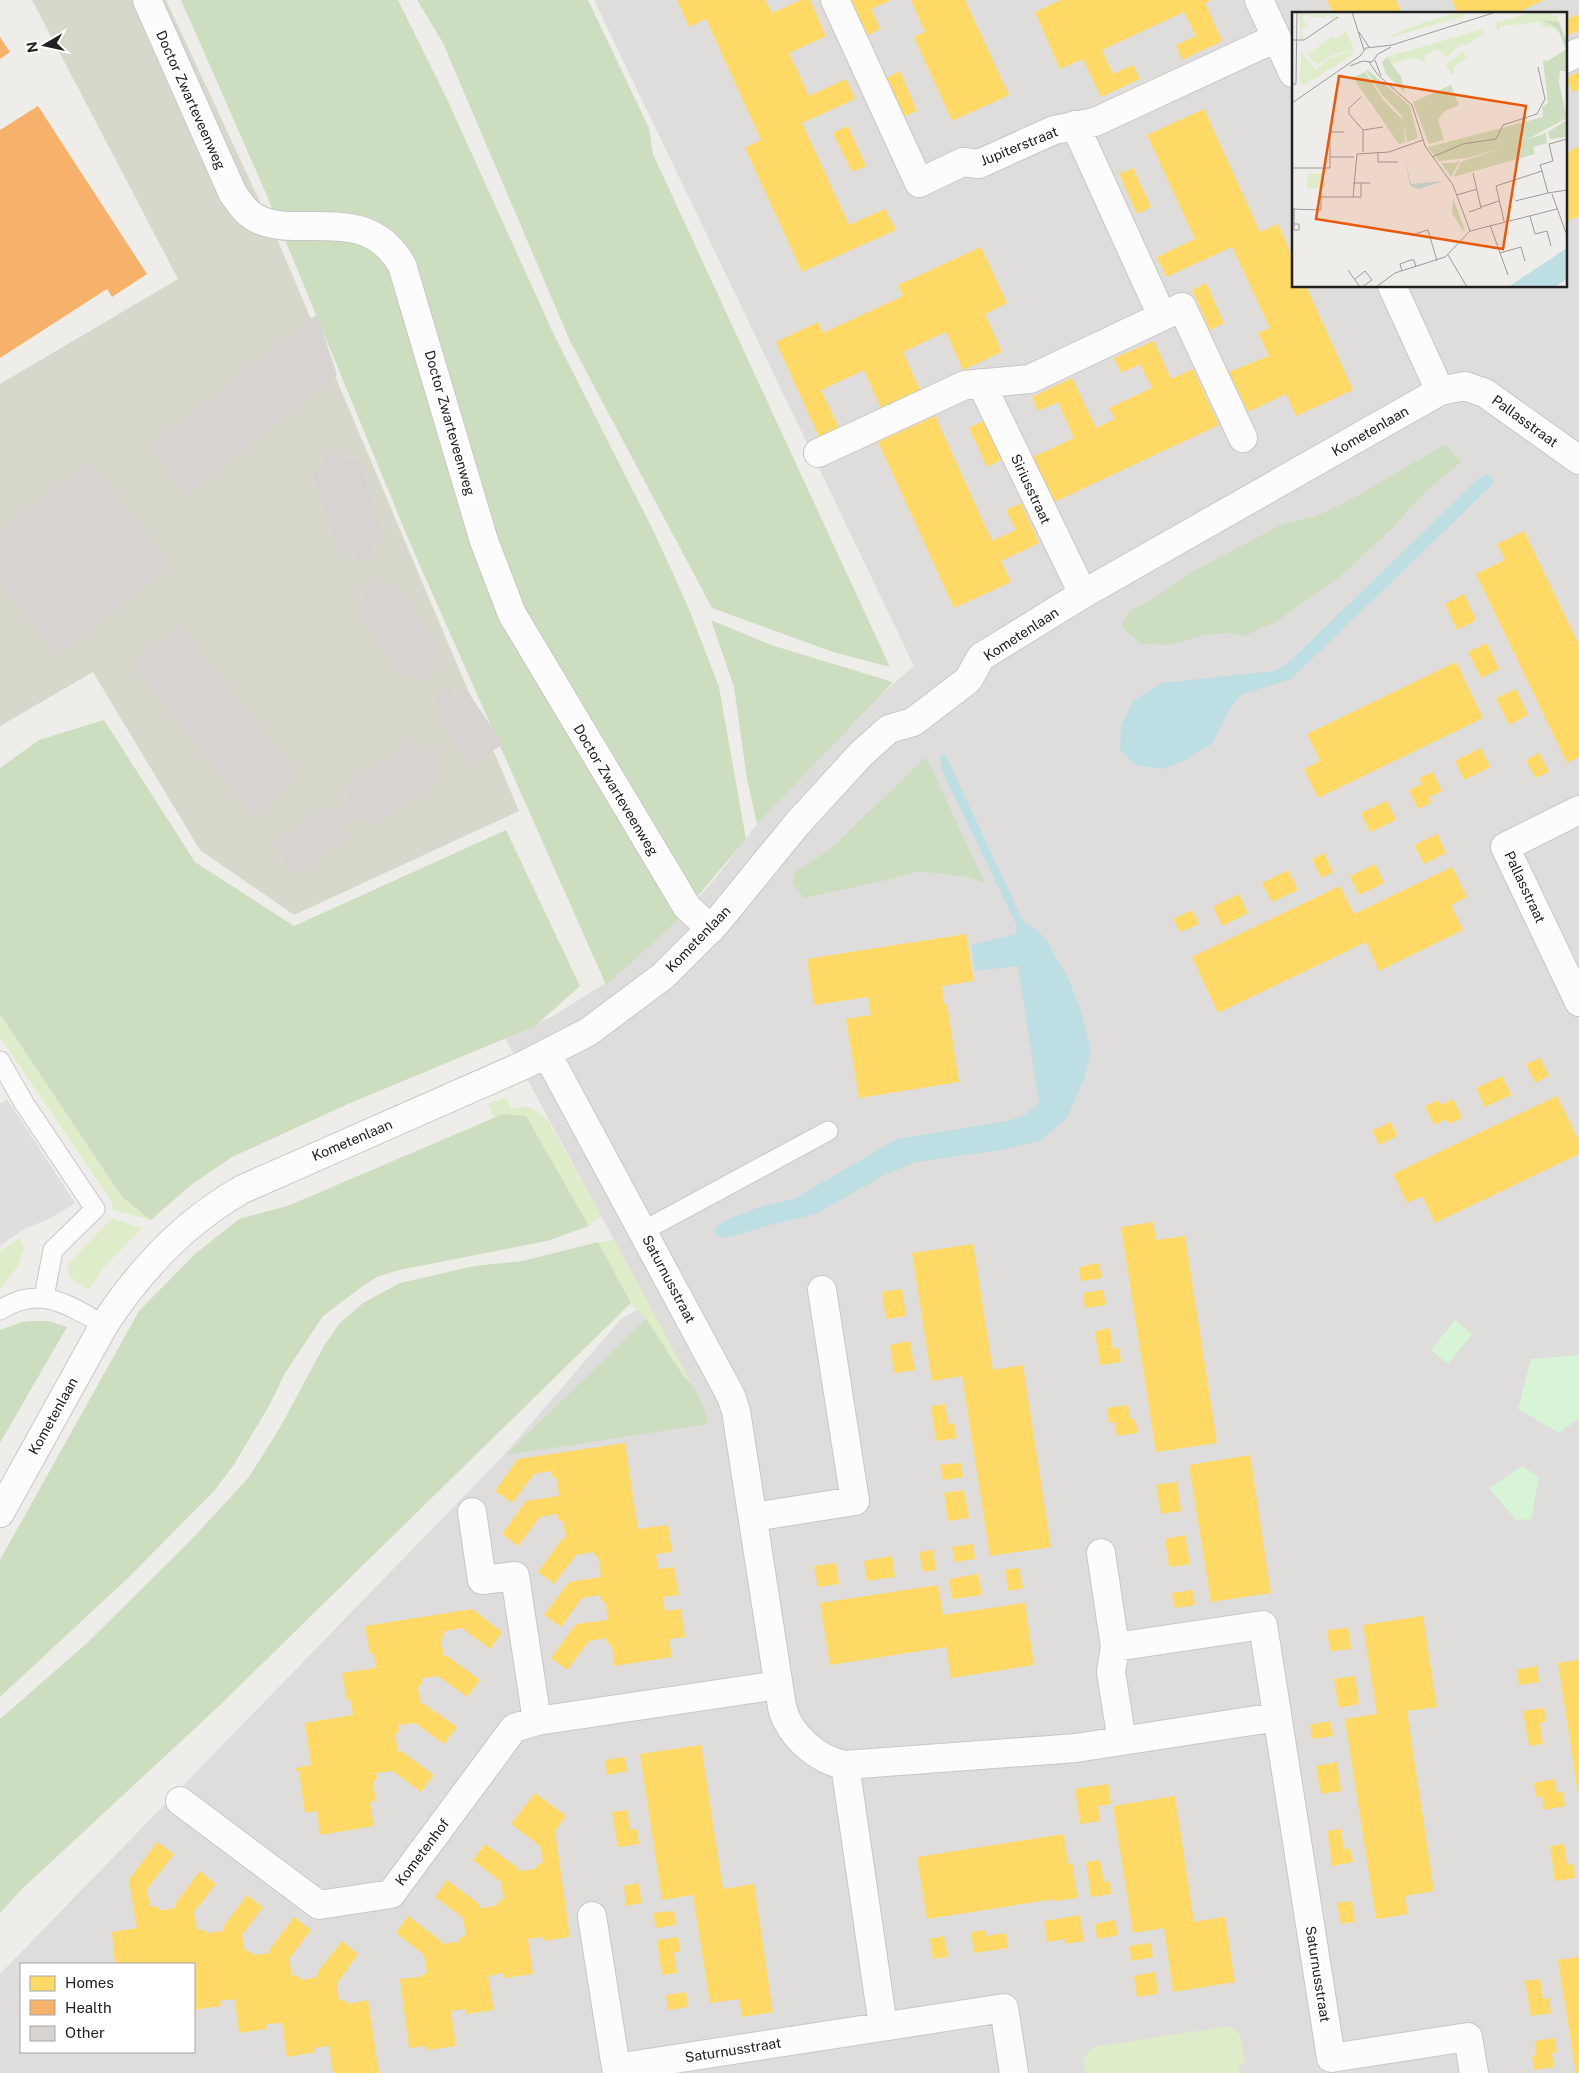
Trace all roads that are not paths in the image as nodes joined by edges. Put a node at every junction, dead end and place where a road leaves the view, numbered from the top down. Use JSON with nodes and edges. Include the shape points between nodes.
{"nodes":[{"id":1,"x":147,"y":0,"type":"edge"},
{"id":2,"x":835,"y":0,"type":"edge"},
{"id":3,"x":1259,"y":0,"type":"edge"},
{"id":4,"x":1276,"y":38,"type":"junction"},
{"id":5,"x":1579,"y":52,"type":"edge"},
{"id":6,"x":1566,"y":58,"type":"edge"},
{"id":7,"x":1292,"y":71,"type":"edge"},
{"id":8,"x":1075,"y":125,"type":"junction"},
{"id":9,"x":1393,"y":288,"type":"edge"},
{"id":10,"x":1162,"y":316,"type":"junction"},
{"id":11,"x":982,"y":383,"type":"junction"},
{"id":12,"x":1440,"y":391,"type":"junction"},
{"id":13,"x":1243,"y":438,"type":"dead end"},
{"id":14,"x":818,"y":454,"type":"dead end"},
{"id":15,"x":1579,"y":460,"type":"edge"},
{"id":16,"x":1083,"y":594,"type":"junction"},
{"id":17,"x":1579,"y":810,"type":"edge"},
{"id":18,"x":711,"y":929,"type":"junction"},
{"id":19,"x":1579,"y":1002,"type":"edge"},
{"id":20,"x":547,"y":1054,"type":"junction"},
{"id":21,"x":0,"y":1061,"type":"edge"},
{"id":22,"x":828,"y":1131,"type":"dead end"},
{"id":23,"x":643,"y":1231,"type":"junction"},
{"id":24,"x":822,"y":1290,"type":"dead end"},
{"id":25,"x":44,"y":1298,"type":"junction"},
{"id":26,"x":0,"y":1310,"type":"edge"},
{"id":27,"x":104,"y":1325,"type":"junction"},
{"id":28,"x":472,"y":1512,"type":"dead end"},
{"id":29,"x":0,"y":1513,"type":"edge"},
{"id":30,"x":753,"y":1517,"type":"junction"},
{"id":31,"x":1101,"y":1553,"type":"dead end"},
{"id":32,"x":1115,"y":1647,"type":"junction"},
{"id":33,"x":778,"y":1685,"type":"junction"},
{"id":34,"x":1278,"y":1717,"type":"junction"},
{"id":35,"x":537,"y":1721,"type":"junction"},
{"id":36,"x":1122,"y":1741,"type":"junction"},
{"id":37,"x":845,"y":1765,"type":"junction"},
{"id":38,"x":180,"y":1801,"type":"dead end"},
{"id":39,"x":592,"y":1916,"type":"dead end"},
{"id":40,"x":883,"y":2026,"type":"junction"},
{"id":41,"x":1014,"y":2073,"type":"edge"},
{"id":42,"x":1474,"y":2073,"type":"edge"}],
"edges":[{"from":1,"to":18,"type":"street","name":"Doctor Zwarteveenweg","via":[[233,194],[248,213],[261,221],[282,226],[360,229],[384,241],[402,264],[484,541],[512,614],[687,907]]},
{"from":2,"to":8,"type":"street","name":"Jupiterstraat","via":[[919,183],[964,162],[979,164],[1054,130]]},
{"from":3,"to":4,"type":"street"},
{"from":4,"to":7,"type":"street"},
{"from":4,"to":8,"type":"street","name":"Jupiterstraat","via":[[1095,122]]},
{"from":5,"to":6,"type":"street"},
{"from":8,"to":10,"type":"street"},
{"from":9,"to":12,"type":"street"},
{"from":10,"to":11,"type":"street","via":[[1030,379]]},
{"from":10,"to":13,"type":"street","via":[[1182,307]]},
{"from":11,"to":14,"type":"street","via":[[965,385]]},
{"from":11,"to":16,"type":"street","name":"Siriusstraat"},
{"from":12,"to":15,"type":"street","name":"Pallasstraat","via":[[1465,386],[1485,393]]},
{"from":12,"to":16,"type":"street","name":"Kometenlaan"},
{"from":16,"to":18,"type":"street","name":"Kometenlaan","via":[[982,657],[968,680],[912,722],[889,729],[861,754],[797,824]]},
{"from":17,"to":19,"type":"street","name":"Pallasstraat","via":[[1505,847]]},
{"from":18,"to":20,"type":"street","name":"Kometenlaan","via":[[645,990],[588,1032]]},
{"from":20,"to":23,"type":"street","name":"Saturnusstraat"},
{"from":20,"to":27,"type":"street","name":"Kometenlaan","via":[[281,1171],[226,1199],[150,1265],[120,1299]]},
{"from":21,"to":25,"type":"lane","via":[[95,1209],[53,1250]]},
{"from":22,"to":23,"type":"lane"},
{"from":23,"to":30,"type":"street","name":"Saturnusstraat","via":[[731,1396]]},
{"from":24,"to":30,"type":"street","via":[[855,1501]]},
{"from":25,"to":26,"type":"lane","via":[[19,1301]]},
{"from":25,"to":27,"type":"lane","via":[[64,1302]]},
{"from":27,"to":29,"type":"street","name":"Kometenlaan"},
{"from":28,"to":35,"type":"street","via":[[482,1580],[515,1576]]},
{"from":30,"to":33,"type":"street","name":"Saturnusstraat"},
{"from":31,"to":32,"type":"street"},
{"from":32,"to":34,"type":"street","name":"Saturnusstraat","via":[[1263,1625]]},
{"from":32,"to":36,"type":"street","via":[[1111,1672]]},
{"from":33,"to":35,"type":"street","name":"Kometenhof"},
{"from":33,"to":37,"type":"street","name":"Saturnusstraat","via":[[784,1714],[798,1736],[826,1759]]},
{"from":34,"to":36,"type":"street","name":"Saturnusstraat"},
{"from":34,"to":42,"type":"street","name":"Saturnusstraat","via":[[1331,2058],[1468,2037]]},
{"from":35,"to":38,"type":"street","name":"Kometenhof","via":[[514,1728],[391,1894],[319,1905]]},
{"from":36,"to":37,"type":"street","name":"Saturnusstraat","via":[[1076,1748]]},
{"from":37,"to":40,"type":"street"},
{"from":39,"to":40,"type":"street","name":"Saturnusstraat","via":[[616,2068]]},
{"from":40,"to":41,"type":"street","name":"Saturnusstraat","via":[[1004,2008]]}]}
